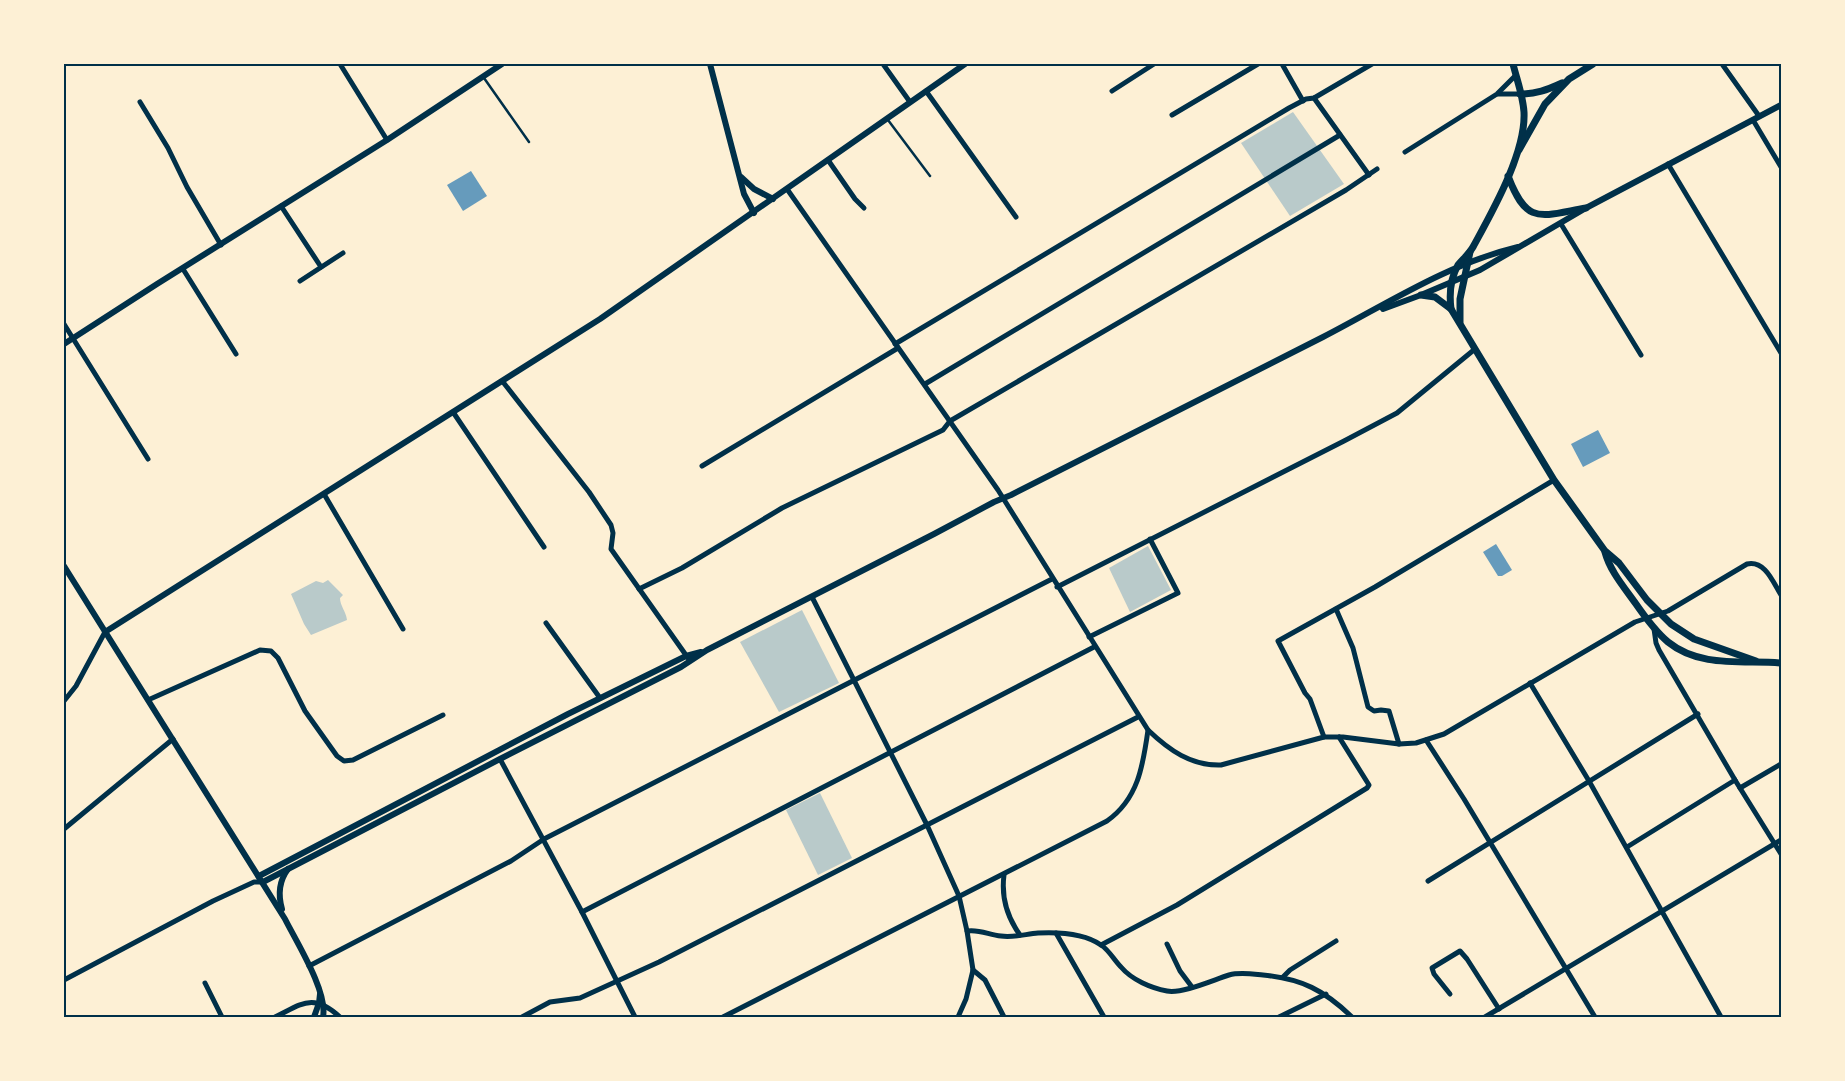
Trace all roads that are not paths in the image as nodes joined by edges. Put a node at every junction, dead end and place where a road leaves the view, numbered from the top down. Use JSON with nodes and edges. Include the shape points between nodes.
{"nodes":[{"id":1,"x":340,"y":64,"type":"edge"},
{"id":2,"x":502,"y":64,"type":"edge"},
{"id":3,"x":710,"y":64,"type":"edge"},
{"id":4,"x":883,"y":64,"type":"edge"},
{"id":5,"x":965,"y":64,"type":"edge"},
{"id":6,"x":1154,"y":64,"type":"edge"},
{"id":7,"x":1258,"y":64,"type":"edge"},
{"id":8,"x":1282,"y":64,"type":"edge"},
{"id":9,"x":1372,"y":64,"type":"edge"},
{"id":10,"x":1513,"y":64,"type":"edge"},
{"id":11,"x":1593,"y":64,"type":"edge"},
{"id":12,"x":1722,"y":64,"type":"edge"},
{"id":13,"x":1516,"y":75,"type":"junction"},
{"id":14,"x":484,"y":77,"type":"junction"},
{"id":15,"x":1569,"y":79,"type":"junction"},
{"id":16,"x":926,"y":91,"type":"junction"},
{"id":17,"x":1112,"y":91,"type":"dead end"},
{"id":18,"x":1497,"y":94,"type":"junction"},
{"id":19,"x":1520,"y":94,"type":"junction"},
{"id":20,"x":1314,"y":98,"type":"junction"},
{"id":21,"x":1303,"y":101,"type":"junction"},
{"id":22,"x":140,"y":102,"type":"dead end"},
{"id":23,"x":910,"y":102,"type":"junction"},
{"id":24,"x":1781,"y":105,"type":"edge"},
{"id":25,"x":1172,"y":115,"type":"dead end"},
{"id":26,"x":887,"y":118,"type":"junction"},
{"id":27,"x":1756,"y":118,"type":"junction"},
{"id":28,"x":1340,"y":135,"type":"junction"},
{"id":29,"x":387,"y":140,"type":"junction"},
{"id":30,"x":529,"y":142,"type":"dead end"},
{"id":31,"x":1405,"y":152,"type":"dead end"},
{"id":32,"x":1518,"y":153,"type":"junction"},
{"id":33,"x":828,"y":160,"type":"junction"},
{"id":34,"x":1668,"y":164,"type":"junction"},
{"id":35,"x":1781,"y":167,"type":"edge"},
{"id":36,"x":1377,"y":169,"type":"dead end"},
{"id":37,"x":1369,"y":175,"type":"junction"},
{"id":38,"x":740,"y":176,"type":"junction"},
{"id":39,"x":930,"y":176,"type":"dead end"},
{"id":40,"x":1508,"y":176,"type":"junction"},
{"id":41,"x":786,"y":190,"type":"junction"},
{"id":42,"x":773,"y":199,"type":"junction"},
{"id":43,"x":281,"y":206,"type":"junction"},
{"id":44,"x":864,"y":208,"type":"dead end"},
{"id":45,"x":1586,"y":208,"type":"junction"},
{"id":46,"x":754,"y":213,"type":"junction"},
{"id":47,"x":1016,"y":217,"type":"dead end"},
{"id":48,"x":1562,"y":224,"type":"junction"},
{"id":49,"x":221,"y":245,"type":"junction"},
{"id":50,"x":1518,"y":246,"type":"junction"},
{"id":51,"x":1470,"y":251,"type":"junction"},
{"id":52,"x":344,"y":253,"type":"dead end"},
{"id":53,"x":1469,"y":261,"type":"junction"},
{"id":54,"x":1458,"y":265,"type":"junction"},
{"id":55,"x":321,"y":267,"type":"junction"},
{"id":56,"x":184,"y":268,"type":"junction"},
{"id":57,"x":1466,"y":277,"type":"junction"},
{"id":58,"x":300,"y":281,"type":"dead end"},
{"id":59,"x":1451,"y":281,"type":"junction"},
{"id":60,"x":1421,"y":295,"type":"junction"},
{"id":61,"x":1451,"y":309,"type":"junction"},
{"id":62,"x":1367,"y":314,"type":"junction"},
{"id":63,"x":1460,"y":322,"type":"junction"},
{"id":64,"x":64,"y":324,"type":"edge"},
{"id":65,"x":73,"y":338,"type":"junction"},
{"id":66,"x":64,"y":344,"type":"edge"},
{"id":67,"x":897,"y":346,"type":"junction"},
{"id":68,"x":1475,"y":349,"type":"junction"},
{"id":69,"x":236,"y":354,"type":"dead end"},
{"id":70,"x":1781,"y":354,"type":"edge"},
{"id":71,"x":1641,"y":356,"type":"dead end"},
{"id":72,"x":503,"y":382,"type":"junction"},
{"id":73,"x":924,"y":384,"type":"junction"},
{"id":74,"x":453,"y":412,"type":"junction"},
{"id":75,"x":950,"y":421,"type":"junction"},
{"id":76,"x":148,"y":459,"type":"dead end"},
{"id":77,"x":702,"y":466,"type":"dead end"},
{"id":78,"x":1554,"y":480,"type":"junction"},
{"id":79,"x":324,"y":494,"type":"junction"},
{"id":80,"x":1003,"y":499,"type":"junction"},
{"id":81,"x":1150,"y":539,"type":"junction"},
{"id":82,"x":544,"y":547,"type":"dead end"},
{"id":83,"x":1605,"y":551,"type":"junction"},
{"id":84,"x":64,"y":566,"type":"edge"},
{"id":85,"x":1052,"y":579,"type":"junction"},
{"id":86,"x":1057,"y":586,"type":"junction"},
{"id":87,"x":639,"y":589,"type":"junction"},
{"id":88,"x":1781,"y":595,"type":"edge"},
{"id":89,"x":812,"y":597,"type":"junction"},
{"id":90,"x":1336,"y":609,"type":"junction"},
{"id":91,"x":1660,"y":614,"type":"junction"},
{"id":92,"x":1646,"y":618,"type":"junction"},
{"id":93,"x":546,"y":623,"type":"dead end"},
{"id":94,"x":403,"y":628,"type":"dead end"},
{"id":95,"x":1654,"y":628,"type":"junction"},
{"id":96,"x":105,"y":632,"type":"junction"},
{"id":97,"x":1089,"y":637,"type":"junction"},
{"id":98,"x":1094,"y":647,"type":"junction"},
{"id":99,"x":688,"y":659,"type":"junction"},
{"id":100,"x":1756,"y":661,"type":"junction"},
{"id":101,"x":1781,"y":663,"type":"edge"},
{"id":102,"x":854,"y":680,"type":"junction"},
{"id":103,"x":1530,"y":683,"type":"junction"},
{"id":104,"x":600,"y":698,"type":"junction"},
{"id":105,"x":148,"y":700,"type":"junction"},
{"id":106,"x":64,"y":701,"type":"edge"},
{"id":107,"x":1698,"y":714,"type":"junction"},
{"id":108,"x":443,"y":715,"type":"dead end"},
{"id":109,"x":1138,"y":717,"type":"junction"},
{"id":110,"x":548,"y":724,"type":"junction"},
{"id":111,"x":1148,"y":730,"type":"junction"},
{"id":112,"x":554,"y":732,"type":"junction"},
{"id":113,"x":1324,"y":737,"type":"junction"},
{"id":114,"x":1339,"y":737,"type":"junction"},
{"id":115,"x":173,"y":740,"type":"junction"},
{"id":116,"x":1426,"y":740,"type":"junction"},
{"id":117,"x":1399,"y":744,"type":"junction"},
{"id":118,"x":890,"y":751,"type":"junction"},
{"id":119,"x":500,"y":759,"type":"junction"},
{"id":120,"x":1781,"y":764,"type":"edge"},
{"id":121,"x":1735,"y":780,"type":"junction"},
{"id":122,"x":1589,"y":781,"type":"junction"},
{"id":123,"x":1740,"y":788,"type":"junction"},
{"id":124,"x":927,"y":825,"type":"junction"},
{"id":125,"x":64,"y":829,"type":"edge"},
{"id":126,"x":544,"y":839,"type":"junction"},
{"id":127,"x":1781,"y":840,"type":"edge"},
{"id":128,"x":1490,"y":841,"type":"junction"},
{"id":129,"x":1775,"y":843,"type":"junction"},
{"id":130,"x":1626,"y":847,"type":"junction"},
{"id":131,"x":1781,"y":854,"type":"edge"},
{"id":132,"x":291,"y":866,"type":"junction"},
{"id":133,"x":1004,"y":875,"type":"junction"},
{"id":134,"x":261,"y":879,"type":"junction"},
{"id":135,"x":1428,"y":881,"type":"dead end"},
{"id":136,"x":959,"y":896,"type":"junction"},
{"id":137,"x":582,"y":912,"type":"junction"},
{"id":138,"x":1661,"y":912,"type":"junction"},
{"id":139,"x":285,"y":919,"type":"junction"},
{"id":140,"x":968,"y":931,"type":"junction"},
{"id":141,"x":1056,"y":933,"type":"junction"},
{"id":142,"x":1020,"y":935,"type":"junction"},
{"id":143,"x":1336,"y":941,"type":"dead end"},
{"id":144,"x":1167,"y":944,"type":"dead end"},
{"id":145,"x":1101,"y":945,"type":"junction"},
{"id":146,"x":309,"y":966,"type":"junction"},
{"id":147,"x":1566,"y":968,"type":"junction"},
{"id":148,"x":973,"y":970,"type":"junction"},
{"id":149,"x":1283,"y":977,"type":"junction"},
{"id":150,"x":64,"y":980,"type":"edge"},
{"id":151,"x":617,"y":981,"type":"junction"},
{"id":152,"x":205,"y":983,"type":"dead end"},
{"id":153,"x":1192,"y":987,"type":"junction"},
{"id":154,"x":1326,"y":994,"type":"junction"},
{"id":155,"x":1450,"y":994,"type":"dead end"},
{"id":156,"x":321,"y":1004,"type":"junction"},
{"id":157,"x":1499,"y":1009,"type":"junction"},
{"id":158,"x":222,"y":1017,"type":"edge"},
{"id":159,"x":274,"y":1017,"type":"edge"},
{"id":160,"x":314,"y":1017,"type":"edge"},
{"id":161,"x":323,"y":1017,"type":"edge"},
{"id":162,"x":340,"y":1017,"type":"edge"},
{"id":163,"x":522,"y":1017,"type":"edge"},
{"id":164,"x":635,"y":1017,"type":"edge"},
{"id":165,"x":723,"y":1017,"type":"edge"},
{"id":166,"x":958,"y":1017,"type":"edge"},
{"id":167,"x":1004,"y":1017,"type":"edge"},
{"id":168,"x":1104,"y":1017,"type":"edge"},
{"id":169,"x":1280,"y":1017,"type":"edge"},
{"id":170,"x":1352,"y":1017,"type":"edge"},
{"id":171,"x":1485,"y":1017,"type":"edge"},
{"id":172,"x":1595,"y":1017,"type":"edge"},
{"id":173,"x":1720,"y":1017,"type":"edge"}],
"edges":[{"from":1,"to":29,"type":"street"},
{"from":2,"to":14,"type":"street"},
{"from":3,"to":38,"type":"street"},
{"from":4,"to":23,"type":"street"},
{"from":5,"to":16,"type":"street"},
{"from":6,"to":17,"type":"street"},
{"from":7,"to":25,"type":"street"},
{"from":8,"to":21,"type":"street"},
{"from":9,"to":20,"type":"street"},
{"from":10,"to":13,"type":"main road"},
{"from":11,"to":15,"type":"main road"},
{"from":12,"to":27,"type":"street"},
{"from":13,"to":18,"type":"street"},
{"from":13,"to":19,"type":"main road"},
{"from":14,"to":29,"type":"street"},
{"from":14,"to":30,"type":"lane"},
{"from":15,"to":19,"type":"main road","via":[[1545,91]]},
{"from":15,"to":32,"type":"main road","via":[[1545,104]]},
{"from":16,"to":23,"type":"street"},
{"from":16,"to":47,"type":"street"},
{"from":18,"to":19,"type":"street"},
{"from":18,"to":31,"type":"street"},
{"from":19,"to":32,"type":"main road","via":[[1524,114]]},
{"from":20,"to":21,"type":"street"},
{"from":20,"to":28,"type":"street"},
{"from":21,"to":67,"type":"street"},
{"from":22,"to":49,"type":"street"},
{"from":23,"to":26,"type":"street"},
{"from":24,"to":27,"type":"street"},
{"from":26,"to":33,"type":"street"},
{"from":26,"to":39,"type":"lane"},
{"from":27,"to":34,"type":"street"},
{"from":27,"to":35,"type":"street"},
{"from":28,"to":37,"type":"street"},
{"from":28,"to":73,"type":"street"},
{"from":29,"to":43,"type":"street"},
{"from":32,"to":40,"type":"main road"},
{"from":33,"to":41,"type":"street"},
{"from":33,"to":44,"type":"street"},
{"from":34,"to":45,"type":"street"},
{"from":34,"to":70,"type":"street"},
{"from":36,"to":37,"type":"street"},
{"from":37,"to":75,"type":"street"},
{"from":38,"to":42,"type":"street","via":[[754,189]]},
{"from":38,"to":46,"type":"street","via":[[744,194]]},
{"from":40,"to":45,"type":"main road","via":[[1522,205],[1532,212],[1546,214]]},
{"from":40,"to":51,"type":"main road"},
{"from":41,"to":42,"type":"street"},
{"from":41,"to":67,"type":"street"},
{"from":42,"to":46,"type":"street"},
{"from":43,"to":49,"type":"street"},
{"from":43,"to":55,"type":"street"},
{"from":45,"to":48,"type":"street"},
{"from":46,"to":72,"type":"street"},
{"from":48,"to":50,"type":"street"},
{"from":48,"to":71,"type":"street"},
{"from":49,"to":56,"type":"street"},
{"from":50,"to":53,"type":"street"},
{"from":50,"to":57,"type":"street"},
{"from":51,"to":53,"type":"main road"},
{"from":51,"to":54,"type":"main road"},
{"from":52,"to":55,"type":"street"},
{"from":53,"to":54,"type":"street"},
{"from":53,"to":57,"type":"main road"},
{"from":54,"to":59,"type":"main road"},
{"from":54,"to":62,"type":"street"},
{"from":55,"to":58,"type":"street"},
{"from":56,"to":65,"type":"street"},
{"from":56,"to":69,"type":"street"},
{"from":57,"to":59,"type":"street"},
{"from":57,"to":63,"type":"main road","via":[[1460,299]]},
{"from":59,"to":60,"type":"street"},
{"from":59,"to":61,"type":"main road"},
{"from":60,"to":61,"type":"main road","via":[[1435,297]]},
{"from":60,"to":62,"type":"street"},
{"from":61,"to":63,"type":"main road"},
{"from":62,"to":80,"type":"street"},
{"from":63,"to":68,"type":"main road"},
{"from":64,"to":65,"type":"street"},
{"from":65,"to":66,"type":"street"},
{"from":65,"to":76,"type":"street"},
{"from":67,"to":73,"type":"street"},
{"from":67,"to":77,"type":"street"},
{"from":68,"to":78,"type":"main road"},
{"from":68,"to":81,"type":"street","via":[[1397,413]]},
{"from":72,"to":74,"type":"street"},
{"from":72,"to":87,"type":"street","via":[[611,525],[611,549]]},
{"from":73,"to":75,"type":"street"},
{"from":74,"to":79,"type":"street"},
{"from":74,"to":82,"type":"street"},
{"from":75,"to":80,"type":"street"},
{"from":75,"to":87,"type":"street","via":[[940,432],[782,508],[682,568]]},
{"from":78,"to":83,"type":"main road"},
{"from":78,"to":90,"type":"street"},
{"from":79,"to":94,"type":"street"},
{"from":79,"to":96,"type":"street"},
{"from":80,"to":85,"type":"street"},
{"from":80,"to":89,"type":"street"},
{"from":81,"to":86,"type":"street"},
{"from":81,"to":97,"type":"street","via":[[1178,593]]},
{"from":83,"to":91,"type":"main road","via":[[1619,563]]},
{"from":83,"to":92,"type":"main road","via":[[1611,568]]},
{"from":84,"to":96,"type":"street"},
{"from":85,"to":86,"type":"street"},
{"from":85,"to":102,"type":"street"},
{"from":86,"to":97,"type":"street"},
{"from":87,"to":99,"type":"street"},
{"from":88,"to":91,"type":"street","via":[[1765,568],[1753,562]]},
{"from":89,"to":99,"type":"street"},
{"from":89,"to":102,"type":"street"},
{"from":90,"to":113,"type":"street","via":[[1278,641],[1310,699]]},
{"from":90,"to":117,"type":"street","via":[[1353,648],[1368,707],[1374,712],[1389,712]]},
{"from":91,"to":92,"type":"street"},
{"from":91,"to":100,"type":"main road","via":[[1694,639]]},
{"from":92,"to":95,"type":"main road"},
{"from":92,"to":103,"type":"street"},
{"from":93,"to":104,"type":"street"},
{"from":95,"to":100,"type":"main road","via":[[1667,641],[1693,656],[1721,661]]},
{"from":95,"to":107,"type":"street","via":[[1659,650]]},
{"from":96,"to":105,"type":"street"},
{"from":96,"to":106,"type":"street","via":[[76,686]]},
{"from":97,"to":98,"type":"street"},
{"from":98,"to":109,"type":"street"},
{"from":98,"to":118,"type":"street"},
{"from":99,"to":104,"type":"street"},
{"from":99,"to":112,"type":"street"},
{"from":100,"to":101,"type":"main road"},
{"from":102,"to":118,"type":"street"},
{"from":102,"to":126,"type":"street"},
{"from":103,"to":116,"type":"street","via":[[1444,734]]},
{"from":103,"to":122,"type":"street"},
{"from":104,"to":110,"type":"street"},
{"from":105,"to":108,"type":"street","via":[[266,650],[278,658],[305,711],[344,761],[353,760]]},
{"from":105,"to":115,"type":"street"},
{"from":107,"to":121,"type":"street"},
{"from":107,"to":122,"type":"street"},
{"from":109,"to":111,"type":"street"},
{"from":109,"to":124,"type":"street"},
{"from":110,"to":112,"type":"street"},
{"from":110,"to":134,"type":"street"},
{"from":111,"to":113,"type":"street","via":[[1172,751],[1207,766],[1240,761]]},
{"from":111,"to":133,"type":"street","via":[[1138,782],[1124,807],[1107,822]]},
{"from":112,"to":119,"type":"street"},
{"from":113,"to":114,"type":"street"},
{"from":114,"to":117,"type":"street"},
{"from":114,"to":145,"type":"street","via":[[1369,785],[1367,788],[1177,905]]},
{"from":115,"to":125,"type":"street"},
{"from":115,"to":134,"type":"street"},
{"from":116,"to":117,"type":"street"},
{"from":116,"to":128,"type":"street"},
{"from":118,"to":124,"type":"street"},
{"from":118,"to":137,"type":"street"},
{"from":119,"to":126,"type":"street"},
{"from":119,"to":132,"type":"street"},
{"from":120,"to":123,"type":"street"},
{"from":121,"to":123,"type":"street"},
{"from":121,"to":130,"type":"street"},
{"from":122,"to":128,"type":"street"},
{"from":122,"to":130,"type":"street"},
{"from":123,"to":129,"type":"street"},
{"from":124,"to":136,"type":"street"},
{"from":124,"to":151,"type":"street"},
{"from":126,"to":137,"type":"street"},
{"from":126,"to":146,"type":"street","via":[[502,866]]},
{"from":127,"to":129,"type":"street"},
{"from":128,"to":135,"type":"street"},
{"from":128,"to":147,"type":"street"},
{"from":129,"to":131,"type":"street"},
{"from":129,"to":138,"type":"street"},
{"from":130,"to":138,"type":"street"},
{"from":132,"to":134,"type":"street"},
{"from":132,"to":139,"type":"street","via":[[280,887]]},
{"from":133,"to":136,"type":"street"},
{"from":133,"to":142,"type":"street","via":[[1004,904]]},
{"from":134,"to":139,"type":"street"},
{"from":134,"to":150,"type":"street"},
{"from":136,"to":140,"type":"street"},
{"from":136,"to":165,"type":"street"},
{"from":137,"to":151,"type":"street"},
{"from":138,"to":147,"type":"street"},
{"from":138,"to":173,"type":"street"},
{"from":139,"to":146,"type":"street"},
{"from":140,"to":142,"type":"street","via":[[1000,936]]},
{"from":140,"to":148,"type":"street"},
{"from":141,"to":142,"type":"street"},
{"from":141,"to":145,"type":"street","via":[[1076,935]]},
{"from":141,"to":168,"type":"street"},
{"from":143,"to":149,"type":"street"},
{"from":144,"to":153,"type":"street"},
{"from":145,"to":153,"type":"street","via":[[1125,972],[1140,982],[1174,992]]},
{"from":146,"to":156,"type":"street"},
{"from":147,"to":157,"type":"street"},
{"from":147,"to":172,"type":"street"},
{"from":148,"to":166,"type":"street"},
{"from":148,"to":167,"type":"street","via":[[984,980]]},
{"from":149,"to":153,"type":"street","via":[[1232,974]]},
{"from":149,"to":154,"type":"street"},
{"from":151,"to":163,"type":"street","via":[[580,998],[550,1002]]},
{"from":151,"to":164,"type":"street"},
{"from":152,"to":158,"type":"street"},
{"from":154,"to":169,"type":"street"},
{"from":154,"to":170,"type":"street"},
{"from":155,"to":157,"type":"street","via":[[1432,968],[1460,951]]},
{"from":156,"to":159,"type":"street","via":[[302,1004]]},
{"from":156,"to":160,"type":"street"},
{"from":156,"to":161,"type":"street"},
{"from":156,"to":162,"type":"street"},
{"from":157,"to":171,"type":"street"}]}
